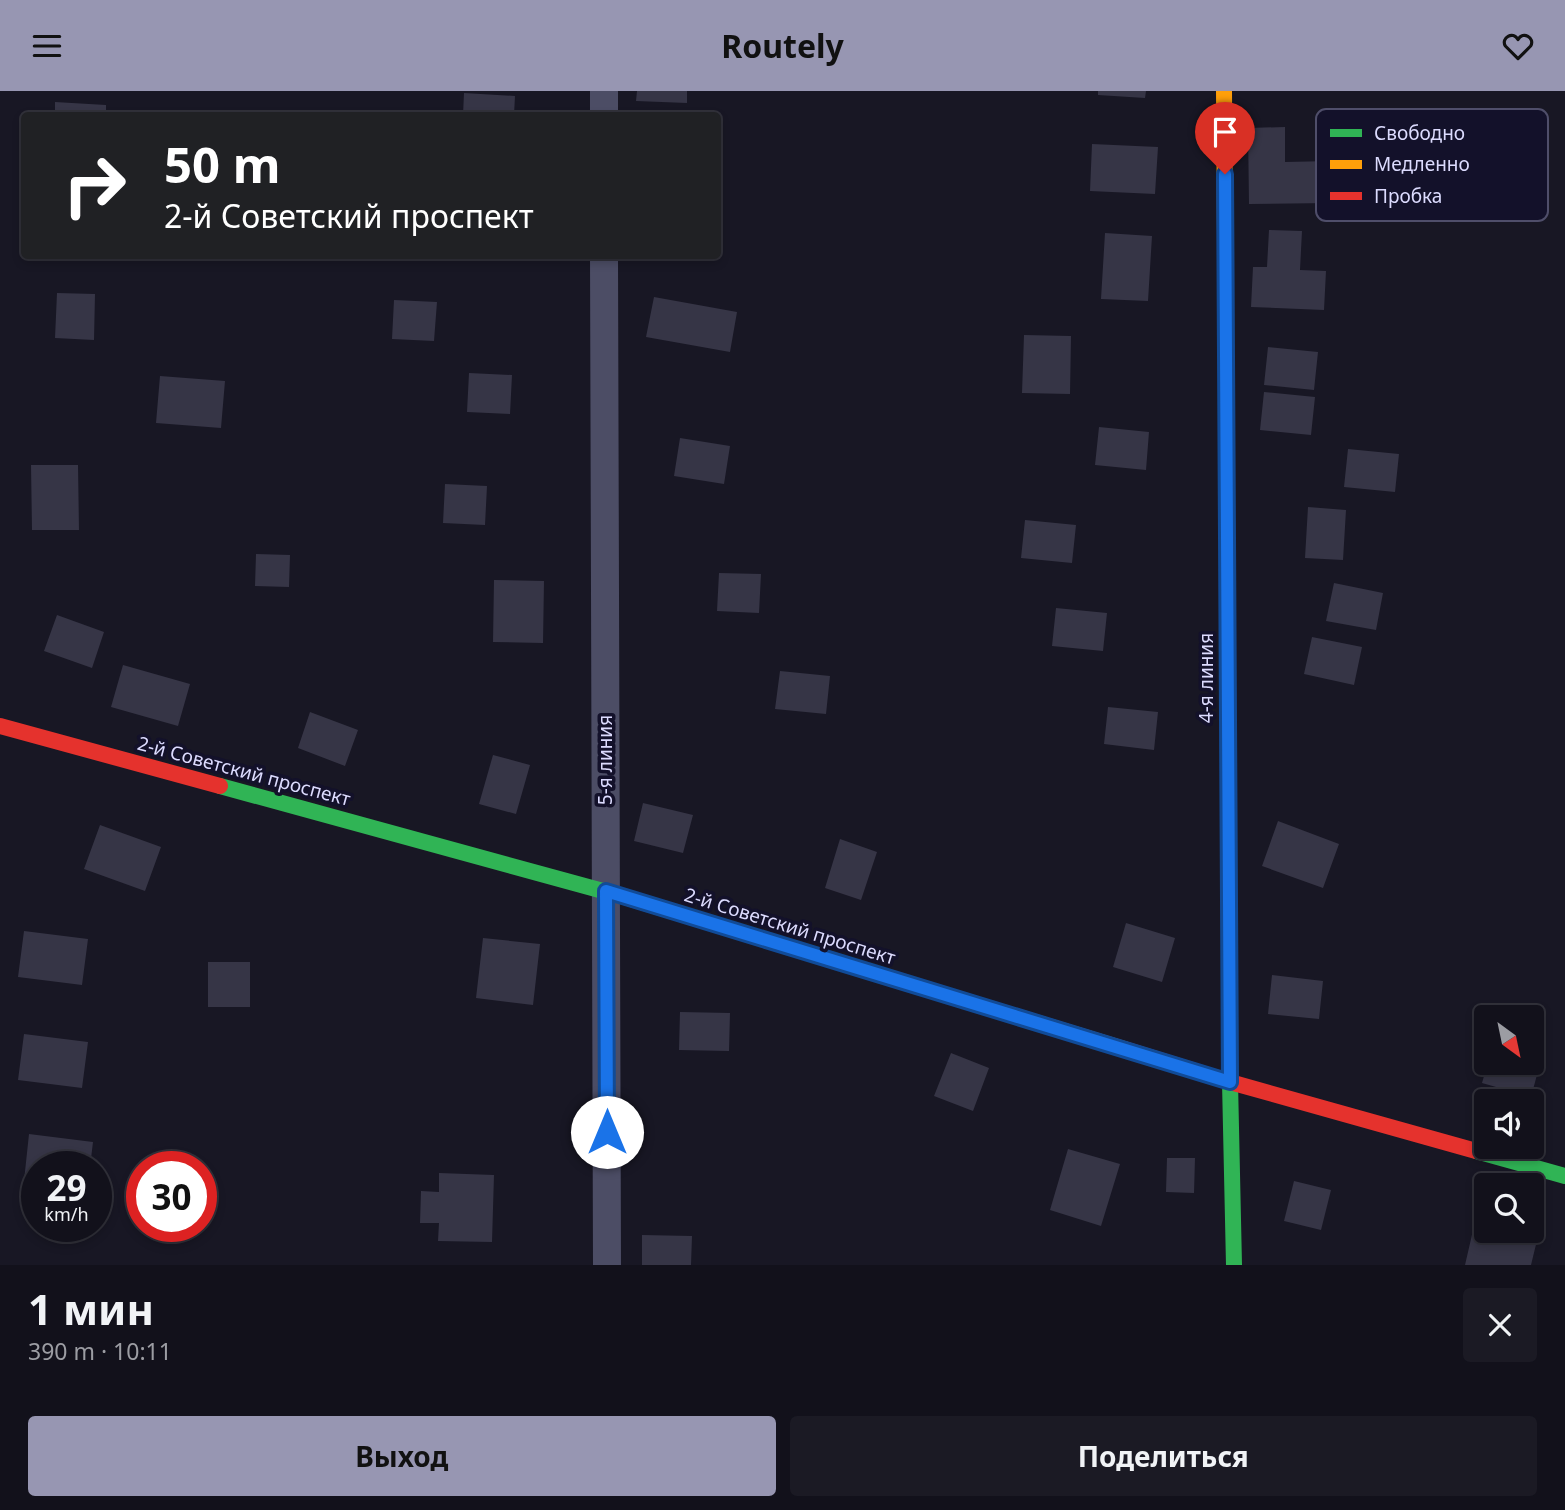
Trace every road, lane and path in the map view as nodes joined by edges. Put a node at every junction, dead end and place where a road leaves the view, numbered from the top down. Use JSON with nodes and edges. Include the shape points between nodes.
{"nodes":[{"id":1,"x":604,"y":91,"type":"edge"},
{"id":2,"x":1224,"y":91,"type":"edge"},
{"id":3,"x":604,"y":112,"type":"edge"},
{"id":4,"x":604,"y":259,"type":"edge"},
{"id":5,"x":0,"y":726,"type":"edge"},
{"id":6,"x":606,"y":891,"type":"junction"},
{"id":7,"x":1230,"y":1082,"type":"junction"},
{"id":8,"x":1565,"y":1176,"type":"edge"},
{"id":9,"x":607,"y":1265,"type":"edge"},
{"id":10,"x":1234,"y":1265,"type":"edge"}],
"edges":[{"from":1,"to":3,"type":"street"},
{"from":2,"to":7,"type":"street","name":"4-я линия"},
{"from":4,"to":6,"type":"street","name":"5-я линия"},
{"from":5,"to":6,"type":"street","name":"2-й Советский проспект"},
{"from":6,"to":7,"type":"street","name":"2-й Советский проспект"},
{"from":6,"to":9,"type":"street","name":"5-я линия"},
{"from":7,"to":8,"type":"street","name":"2-й Советский проспект"},
{"from":7,"to":10,"type":"street","name":"4-я линия"}]}
